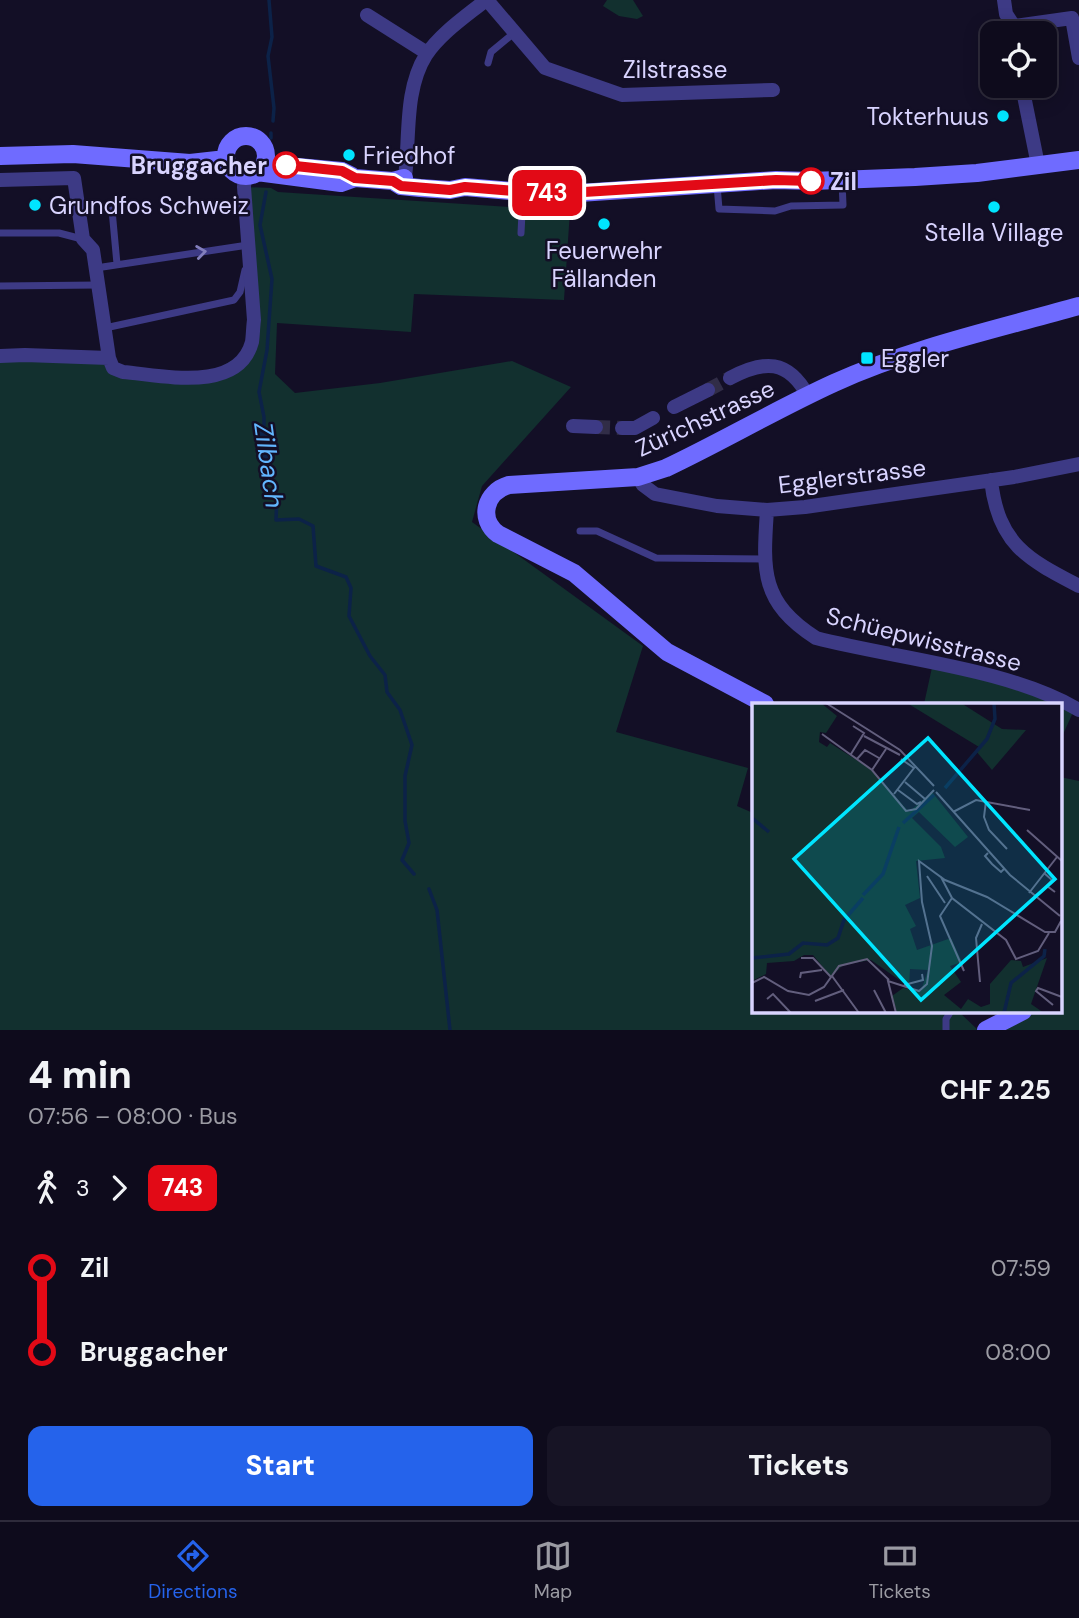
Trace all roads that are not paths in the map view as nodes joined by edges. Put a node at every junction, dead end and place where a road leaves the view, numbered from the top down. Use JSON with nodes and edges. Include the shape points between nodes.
{"nodes":[{"id":1,"x":486,"y":0,"type":"edge"},
{"id":2,"x":1004,"y":0,"type":"edge"},
{"id":3,"x":368,"y":15,"type":"dead end"},
{"id":4,"x":1008,"y":21,"type":"edge"},
{"id":5,"x":1057,"y":21,"type":"edge"},
{"id":6,"x":514,"y":33,"type":"junction"},
{"id":7,"x":427,"y":53,"type":"junction"},
{"id":8,"x":1079,"y":58,"type":"edge"},
{"id":9,"x":488,"y":63,"type":"dead end"},
{"id":10,"x":773,"y":90,"type":"dead end"},
{"id":11,"x":1024,"y":98,"type":"edge"},
{"id":12,"x":265,"y":154,"type":"junction"},
{"id":13,"x":0,"y":156,"type":"edge"},
{"id":14,"x":226,"y":159,"type":"junction"},
{"id":15,"x":1079,"y":160,"type":"edge"},
{"id":16,"x":1038,"y":165,"type":"junction"},
{"id":17,"x":251,"y":174,"type":"junction"},
{"id":18,"x":355,"y":178,"type":"junction"},
{"id":19,"x":399,"y":179,"type":"junction"},
{"id":20,"x":0,"y":180,"type":"edge"},
{"id":21,"x":842,"y":180,"type":"junction"},
{"id":22,"x":717,"y":184,"type":"junction"},
{"id":23,"x":523,"y":192,"type":"junction"},
{"id":24,"x":112,"y":210,"type":"dead end"},
{"id":25,"x":0,"y":233,"type":"edge"},
{"id":26,"x":521,"y":233,"type":"dead end"},
{"id":27,"x":83,"y":239,"type":"junction"},
{"id":28,"x":249,"y":245,"type":"junction"},
{"id":29,"x":117,"y":264,"type":"junction"},
{"id":30,"x":250,"y":267,"type":"junction"},
{"id":31,"x":96,"y":268,"type":"junction"},
{"id":32,"x":98,"y":285,"type":"junction"},
{"id":33,"x":0,"y":286,"type":"edge"},
{"id":34,"x":1079,"y":306,"type":"edge"},
{"id":35,"x":104,"y":328,"type":"junction"},
{"id":36,"x":0,"y":356,"type":"edge"},
{"id":37,"x":109,"y":358,"type":"junction"},
{"id":38,"x":730,"y":378,"type":"tunnel mouth"},
{"id":39,"x":708,"y":390,"type":"tunnel mouth"},
{"id":40,"x":808,"y":396,"type":"junction"},
{"id":41,"x":674,"y":407,"type":"dead end"},
{"id":42,"x":653,"y":418,"type":"dead end"},
{"id":43,"x":573,"y":426,"type":"dead end"},
{"id":44,"x":596,"y":427,"type":"tunnel mouth"},
{"id":45,"x":622,"y":428,"type":"tunnel mouth"},
{"id":46,"x":1079,"y":464,"type":"edge"},
{"id":47,"x":638,"y":477,"type":"junction"},
{"id":48,"x":991,"y":480,"type":"junction"},
{"id":49,"x":766,"y":510,"type":"junction"},
{"id":50,"x":580,"y":531,"type":"dead end"},
{"id":51,"x":764,"y":559,"type":"junction"},
{"id":52,"x":1079,"y":586,"type":"edge"},
{"id":53,"x":761,"y":703,"type":"edge"},
{"id":54,"x":1079,"y":710,"type":"edge"},
{"id":55,"x":950,"y":1012,"type":"edge"},
{"id":56,"x":1021,"y":1012,"type":"edge"},
{"id":57,"x":946,"y":1030,"type":"edge"},
{"id":58,"x":986,"y":1030,"type":"edge"}],
"edges":[{"from":1,"to":6,"type":"street","name":"Zilstrasse"},
{"from":1,"to":7,"type":"street"},
{"from":2,"to":4,"type":"street"},
{"from":3,"to":7,"type":"street"},
{"from":5,"to":8,"type":"street","via":[[1072,18]]},
{"from":6,"to":9,"type":"lane","via":[[491,52]]},
{"from":6,"to":10,"type":"street","name":"Zilstrasse","via":[[545,68],[622,95]]},
{"from":7,"to":19,"type":"street","via":[[417,74]]},
{"from":11,"to":16,"type":"street"},
{"from":12,"to":14,"type":"main road","via":[[258,140],[243,136],[230,144]]},
{"from":12,"to":17,"type":"main road","via":[[265,162]]},
{"from":12,"to":18,"type":"main road","via":[[285,165],[342,171]]},
{"from":13,"to":14,"type":"main road","via":[[72,154],[190,163]]},
{"from":14,"to":17,"type":"main road","via":[[233,170]]},
{"from":15,"to":16,"type":"main road"},
{"from":16,"to":21,"type":"main road"},
{"from":17,"to":18,"type":"main road","via":[[341,183]]},
{"from":17,"to":28,"type":"street"},
{"from":18,"to":19,"type":"main road"},
{"from":19,"to":23,"type":"main road","via":[[452,181],[465,187]]},
{"from":20,"to":27,"type":"street","via":[[74,178]]},
{"from":21,"to":22,"type":"main road"},
{"from":21,"to":22,"type":"lane","via":[[843,205],[791,206],[775,211],[719,209]]},
{"from":22,"to":23,"type":"main road"},
{"from":23,"to":26,"type":"lane"},
{"from":24,"to":29,"type":"lane"},
{"from":25,"to":27,"type":"lane","via":[[59,233]]},
{"from":27,"to":31,"type":"street","via":[[93,250]]},
{"from":29,"to":28,"type":"lane","one_way":true},
{"from":28,"to":30,"type":"street"},
{"from":29,"to":31,"type":"lane"},
{"from":30,"to":35,"type":"lane","via":[[234,300]]},
{"from":30,"to":37,"type":"street","via":[[252,342],[240,361],[223,374],[202,378],[123,372],[113,368]]},
{"from":31,"to":32,"type":"street"},
{"from":32,"to":33,"type":"lane"},
{"from":32,"to":35,"type":"street"},
{"from":34,"to":40,"type":"main road","name":"Zürichstrasse","via":[[899,358]]},
{"from":35,"to":37,"type":"street"},
{"from":36,"to":37,"type":"street"},
{"from":38,"to":40,"type":"street","via":[[750,367],[778,367],[795,376]]},
{"from":39,"to":41,"type":"street"},
{"from":40,"to":47,"type":"main road","name":"Zürichstrasse","via":[[679,462]]},
{"from":42,"to":45,"type":"street","via":[[635,428]]},
{"from":43,"to":44,"type":"street"},
{"from":46,"to":48,"type":"street","name":"Egglerstrasse"},
{"from":47,"to":49,"type":"street","name":"Egglerstrasse","via":[[654,494]]},
{"from":47,"to":53,"type":"main road","name":"Zürichstrasse","via":[[503,486],[489,499],[486,519],[503,538],[574,573],[667,652]]},
{"from":48,"to":49,"type":"street","name":"Egglerstrasse"},
{"from":48,"to":52,"type":"street","via":[[997,513],[1014,543],[1042,567]]},
{"from":49,"to":51,"type":"street","name":"Schüepwisstrasse"},
{"from":50,"to":51,"type":"lane","via":[[597,531],[656,558]]},
{"from":51,"to":54,"type":"street","name":"Schüepwisstrasse","via":[[777,603],[797,626],[816,638],[979,674],[1040,691]]},
{"from":55,"to":57,"type":"lane"},
{"from":56,"to":58,"type":"main road"}]}
